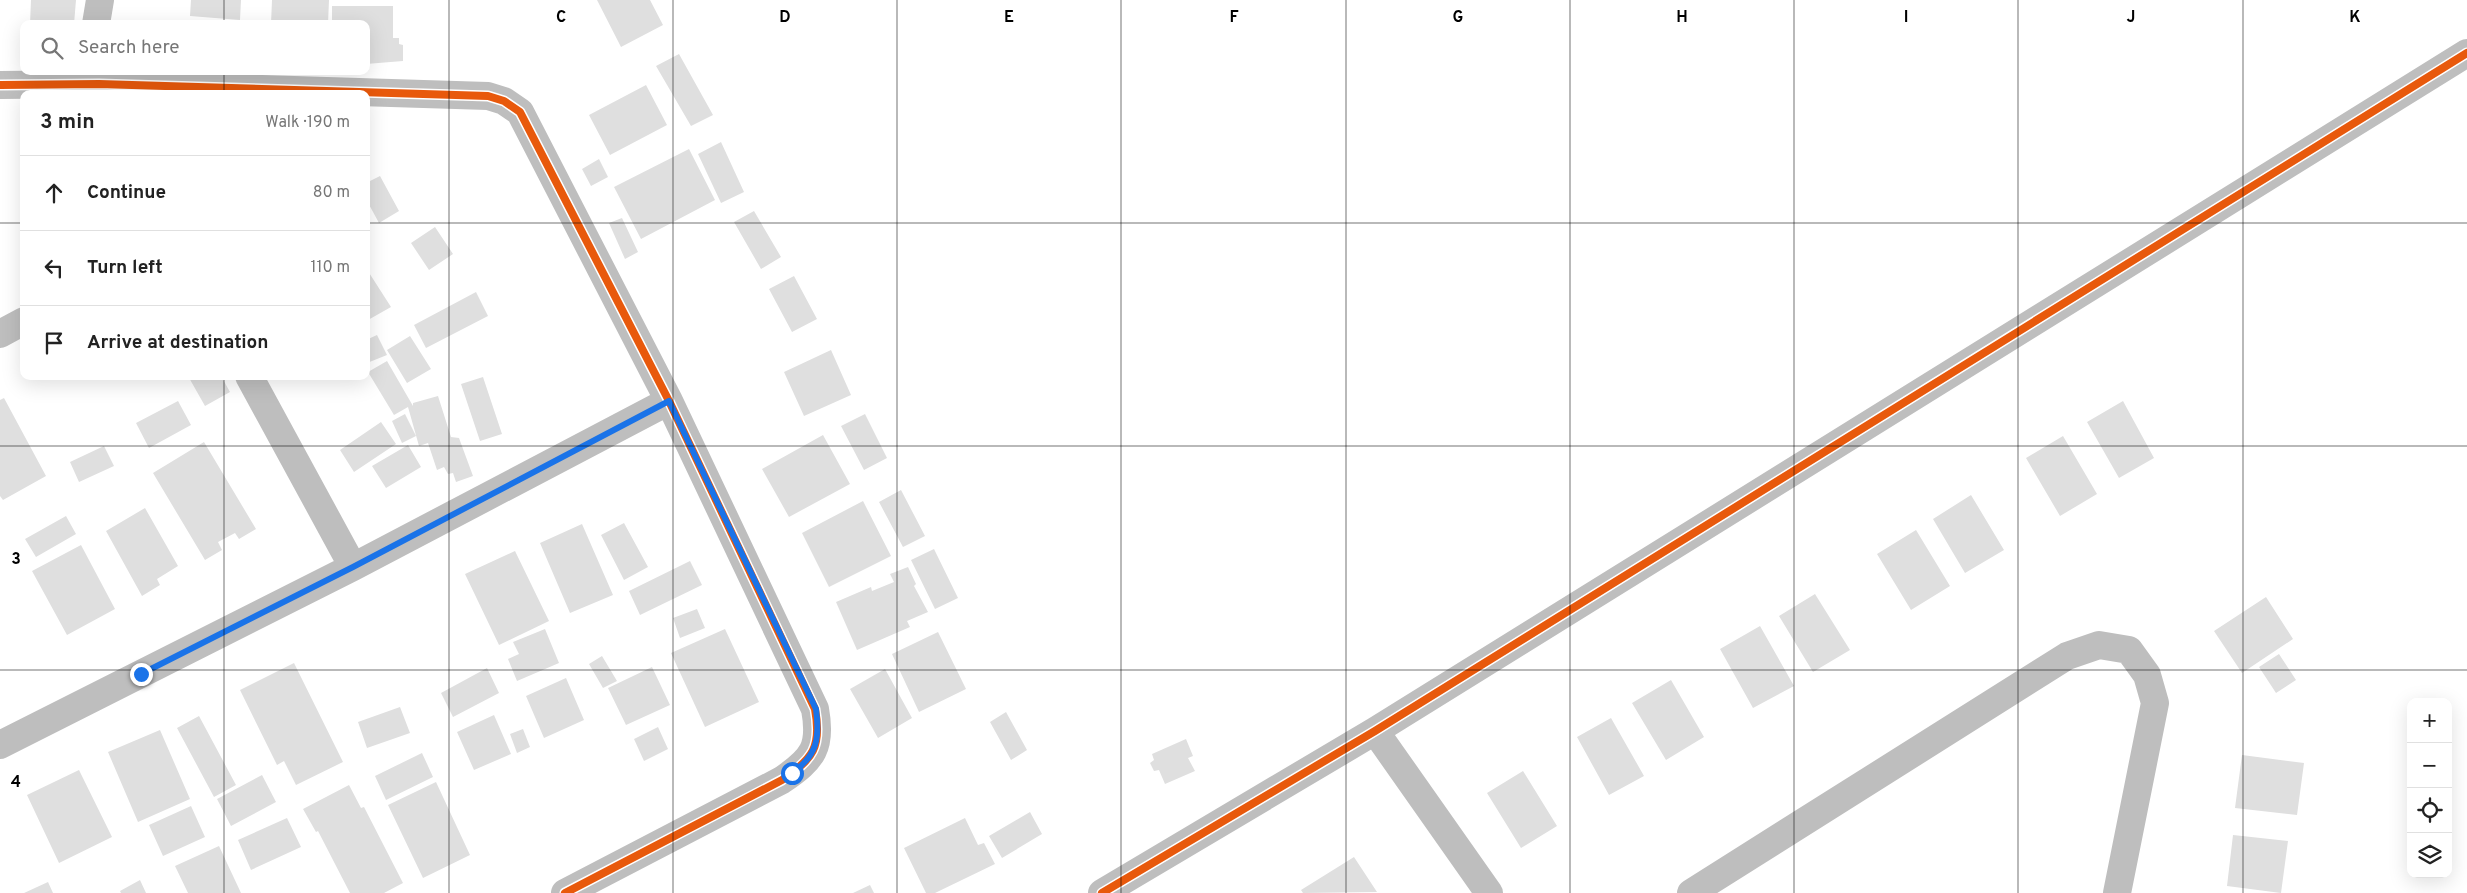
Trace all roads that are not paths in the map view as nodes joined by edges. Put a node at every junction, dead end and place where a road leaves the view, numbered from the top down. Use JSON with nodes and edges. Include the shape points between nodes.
{"nodes":[{"id":1,"x":100,"y":0,"type":"edge"},
{"id":2,"x":97,"y":20,"type":"edge"},
{"id":3,"x":2467,"y":53,"type":"edge"},
{"id":4,"x":100,"y":83,"type":"edge"},
{"id":5,"x":0,"y":85,"type":"edge"},
{"id":6,"x":309,"y":90,"type":"edge"},
{"id":7,"x":370,"y":92,"type":"edge"},
{"id":8,"x":20,"y":323,"type":"edge"},
{"id":9,"x":0,"y":334,"type":"edge"},
{"id":10,"x":251,"y":380,"type":"edge"},
{"id":11,"x":669,"y":401,"type":"junction"},
{"id":12,"x":353,"y":567,"type":"junction"},
{"id":13,"x":1375,"y":731,"type":"junction"},
{"id":14,"x":0,"y":745,"type":"edge"},
{"id":15,"x":565,"y":893,"type":"edge"},
{"id":16,"x":1102,"y":893,"type":"edge"},
{"id":17,"x":1490,"y":893,"type":"edge"},
{"id":18,"x":1691,"y":893,"type":"edge"},
{"id":19,"x":2118,"y":893,"type":"edge"}],
"edges":[{"from":1,"to":2,"type":"street"},
{"from":3,"to":13,"type":"street"},
{"from":4,"to":5,"type":"street"},
{"from":4,"to":6,"type":"street"},
{"from":7,"to":11,"type":"street","via":[[488,96],[504,101],[520,112]]},
{"from":8,"to":9,"type":"street"},
{"from":10,"to":12,"type":"street"},
{"from":11,"to":12,"type":"street"},
{"from":11,"to":15,"type":"street","via":[[816,709],[819,731],[813,752],[802,767],[782,780]]},
{"from":12,"to":14,"type":"street"},
{"from":13,"to":16,"type":"street"},
{"from":13,"to":17,"type":"street"},
{"from":18,"to":19,"type":"street","via":[[2067,656],[2099,645],[2129,650],[2147,675],[2155,703]]}]}
